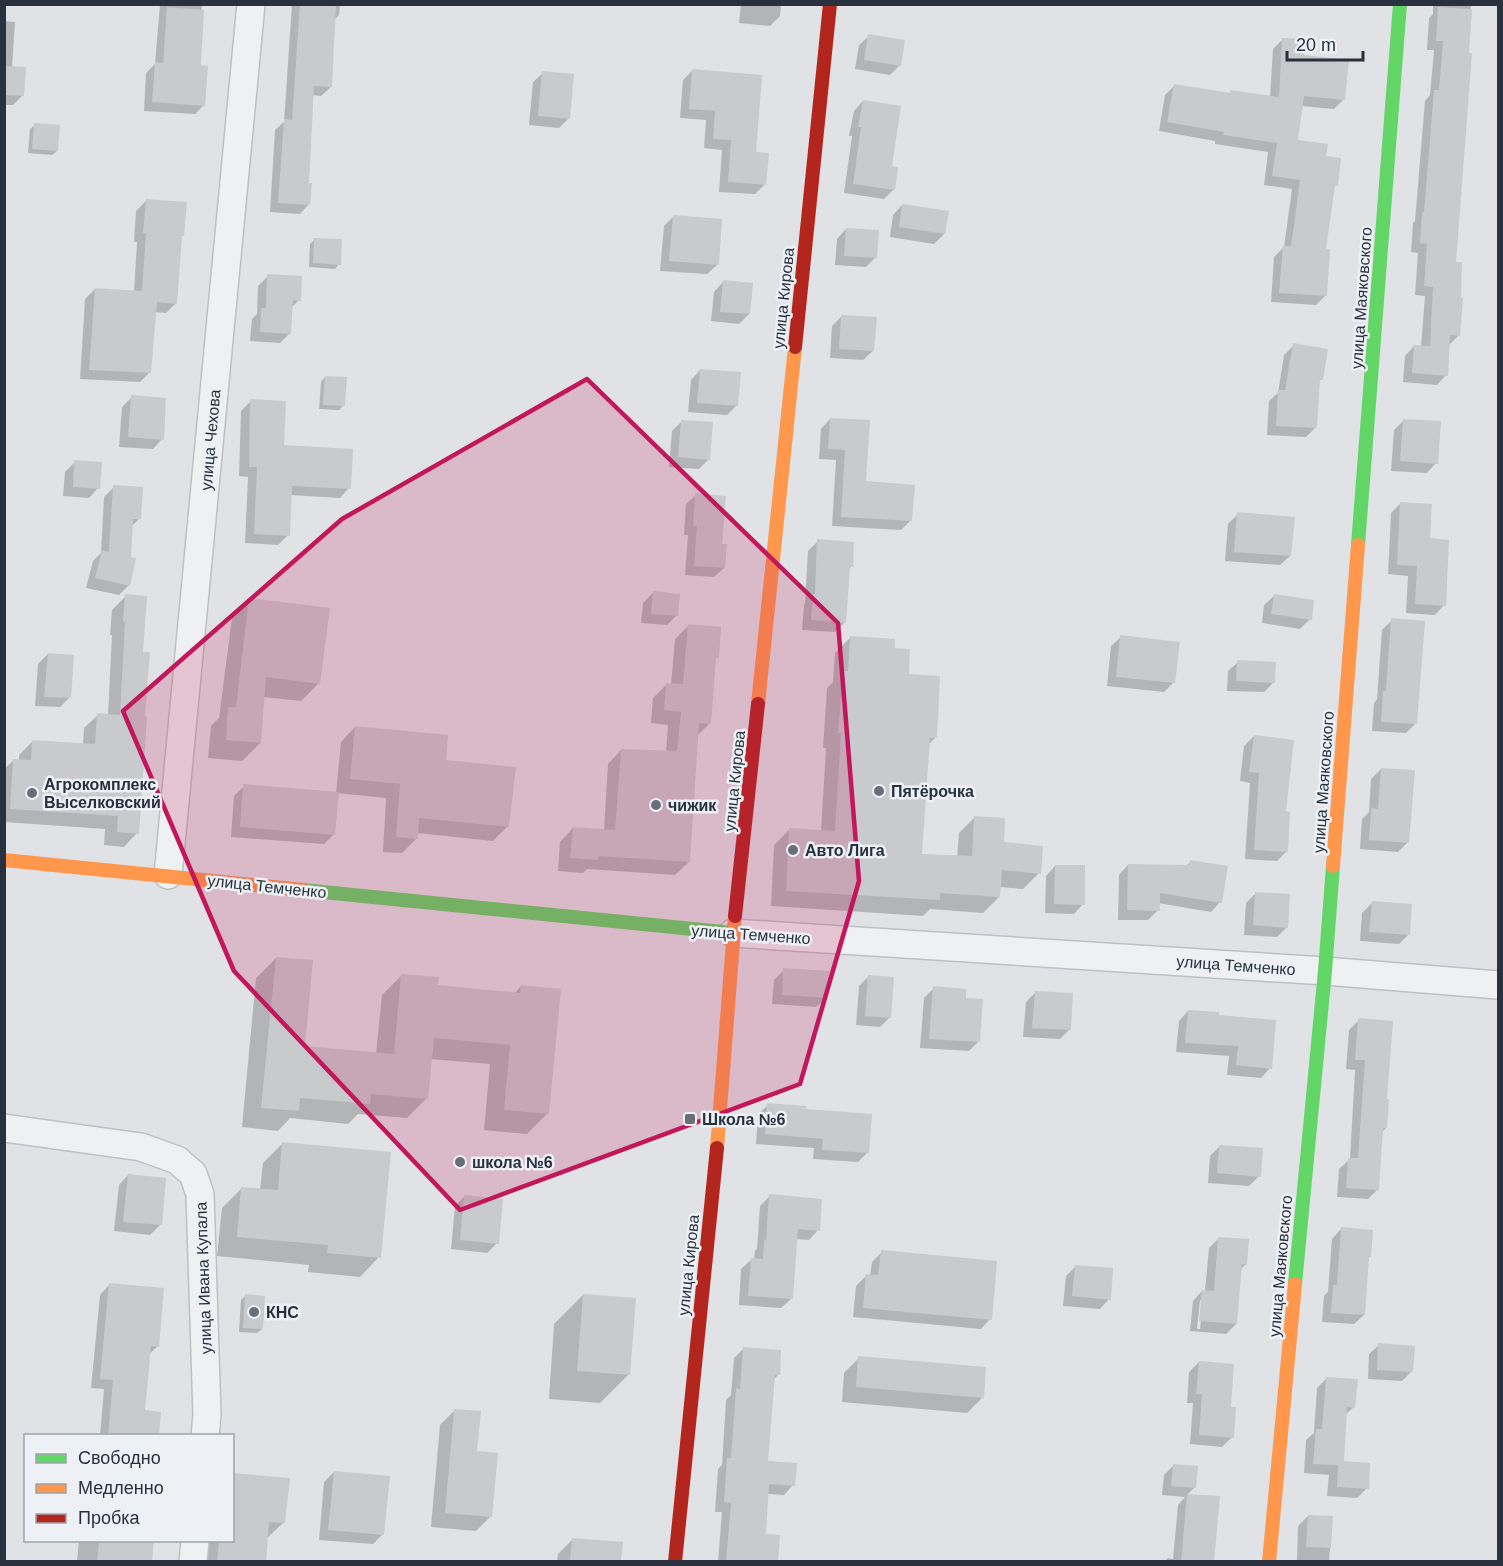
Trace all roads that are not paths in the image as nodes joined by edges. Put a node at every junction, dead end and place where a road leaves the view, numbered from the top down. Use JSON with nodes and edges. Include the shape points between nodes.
{"nodes":[{"id":1,"x":251,"y":4,"type":"edge"},
{"id":2,"x":830,"y":4,"type":"edge"},
{"id":3,"x":1400,"y":4,"type":"edge"},
{"id":4,"x":4,"y":860,"type":"edge"},
{"id":5,"x":168,"y":875,"type":"junction"},
{"id":6,"x":733,"y":933,"type":"junction"},
{"id":7,"x":1325,"y":971,"type":"junction"},
{"id":8,"x":1498,"y":985,"type":"edge"},
{"id":9,"x":4,"y":1128,"type":"edge"},
{"id":10,"x":205,"y":1434,"type":"edge"},
{"id":11,"x":195,"y":1542,"type":"edge"},
{"id":12,"x":193,"y":1562,"type":"edge"},
{"id":13,"x":675,"y":1562,"type":"edge"},
{"id":14,"x":1269,"y":1562,"type":"edge"}],
"edges":[{"from":1,"to":5,"type":"street","name":"улица Чехова"},
{"from":2,"to":6,"type":"main road","name":"улица Кирова"},
{"from":3,"to":7,"type":"main road","name":"улица Маяковского"},
{"from":4,"to":5,"type":"main road","name":"улица Темченко"},
{"from":5,"to":6,"type":"main road","name":"улица Темченко"},
{"from":6,"to":7,"type":"street","name":"улица Темченко"},
{"from":6,"to":13,"type":"main road","name":"улица Кирова","via":[[720,1119]]},
{"from":7,"to":8,"type":"street","name":"улица Темченко"},
{"from":7,"to":14,"type":"main road","name":"улица Маяковского"},
{"from":9,"to":10,"type":"street","name":"улица Ивана Купала","via":[[141,1147],[177,1160],[193,1174],[200,1194]]},
{"from":11,"to":12,"type":"street"}]}
